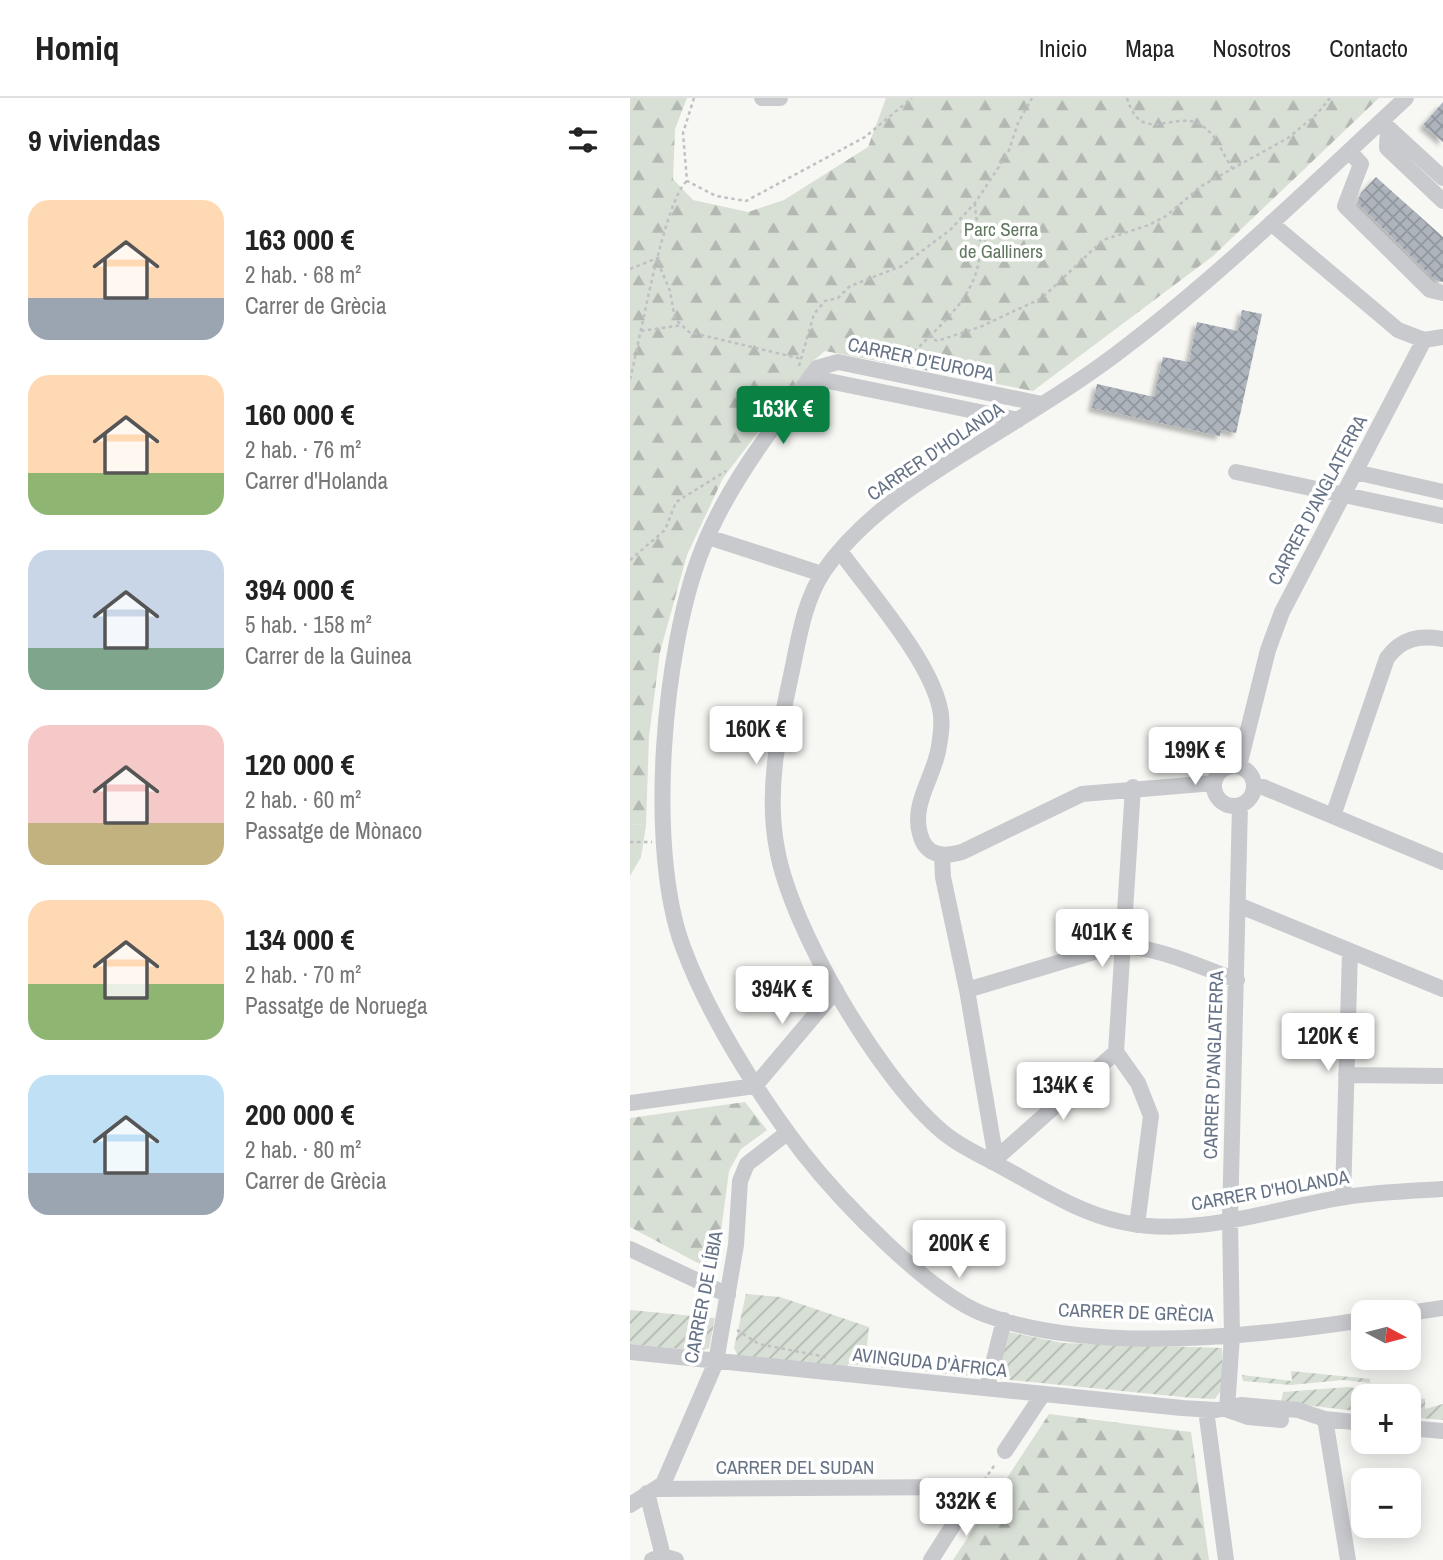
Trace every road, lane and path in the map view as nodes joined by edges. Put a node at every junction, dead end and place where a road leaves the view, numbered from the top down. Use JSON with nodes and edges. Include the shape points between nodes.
{"nodes":[{"id":1,"x":694,"y":98,"type":"edge"},
{"id":2,"x":762,"y":98,"type":"edge"},
{"id":3,"x":780,"y":98,"type":"edge"},
{"id":4,"x":912,"y":98,"type":"edge"},
{"id":5,"x":1032,"y":98,"type":"edge"},
{"id":6,"x":1127,"y":98,"type":"edge"},
{"id":7,"x":1330,"y":98,"type":"edge"},
{"id":8,"x":1406,"y":98,"type":"edge"},
{"id":9,"x":1385,"y":124,"type":"junction"},
{"id":10,"x":1349,"y":151,"type":"junction"},
{"id":11,"x":1232,"y":169,"type":"junction"},
{"id":12,"x":1443,"y":178,"type":"edge"},
{"id":13,"x":687,"y":181,"type":"junction"},
{"id":14,"x":1443,"y":201,"type":"edge"},
{"id":15,"x":975,"y":204,"type":"junction"},
{"id":16,"x":1271,"y":223,"type":"junction"},
{"id":17,"x":660,"y":257,"type":"junction"},
{"id":18,"x":658,"y":262,"type":"junction"},
{"id":19,"x":630,"y":268,"type":"edge"},
{"id":20,"x":1443,"y":293,"type":"edge"},
{"id":21,"x":682,"y":325,"type":"junction"},
{"id":22,"x":641,"y":331,"type":"junction"},
{"id":23,"x":928,"y":336,"type":"junction"},
{"id":24,"x":1443,"y":337,"type":"edge"},
{"id":25,"x":1424,"y":340,"type":"junction"},
{"id":26,"x":897,"y":375,"type":"junction"},
{"id":27,"x":630,"y":379,"type":"edge"},
{"id":28,"x":806,"y":383,"type":"junction"},
{"id":29,"x":1042,"y":404,"type":"junction"},
{"id":30,"x":1018,"y":420,"type":"junction"},
{"id":31,"x":730,"y":469,"type":"dead end"},
{"id":32,"x":1236,"y":472,"type":"dead end"},
{"id":33,"x":1355,"y":472,"type":"junction"},
{"id":34,"x":1443,"y":492,"type":"edge"},
{"id":35,"x":1343,"y":495,"type":"junction"},
{"id":36,"x":1443,"y":516,"type":"edge"},
{"id":37,"x":708,"y":537,"type":"junction"},
{"id":38,"x":840,"y":551,"type":"junction"},
{"id":39,"x":630,"y":560,"type":"edge"},
{"id":40,"x":822,"y":574,"type":"junction"},
{"id":41,"x":1443,"y":639,"type":"edge"},
{"id":42,"x":1239,"y":766,"type":"junction"},
{"id":43,"x":1214,"y":783,"type":"junction"},
{"id":44,"x":1254,"y":786,"type":"junction"},
{"id":45,"x":1133,"y":788,"type":"junction"},
{"id":46,"x":1240,"y":805,"type":"junction"},
{"id":47,"x":1333,"y":816,"type":"junction"},
{"id":48,"x":630,"y":842,"type":"edge"},
{"id":49,"x":666,"y":842,"type":"junction"},
{"id":50,"x":942,"y":856,"type":"junction"},
{"id":51,"x":1443,"y":862,"type":"edge"},
{"id":52,"x":1238,"y":905,"type":"junction"},
{"id":53,"x":1125,"y":946,"type":"junction"},
{"id":54,"x":1350,"y":951,"type":"junction"},
{"id":55,"x":1237,"y":981,"type":"junction"},
{"id":56,"x":1443,"y":989,"type":"edge"},
{"id":57,"x":836,"y":990,"type":"junction"},
{"id":58,"x":967,"y":990,"type":"junction"},
{"id":59,"x":1116,"y":1052,"type":"junction"},
{"id":60,"x":1346,"y":1075,"type":"junction"},
{"id":61,"x":1443,"y":1076,"type":"edge"},
{"id":62,"x":755,"y":1086,"type":"junction"},
{"id":63,"x":630,"y":1103,"type":"edge"},
{"id":64,"x":787,"y":1133,"type":"junction"},
{"id":65,"x":992,"y":1162,"type":"junction"},
{"id":66,"x":1443,"y":1189,"type":"edge"},
{"id":67,"x":1343,"y":1197,"type":"junction"},
{"id":68,"x":1230,"y":1220,"type":"junction"},
{"id":69,"x":1138,"y":1225,"type":"junction"},
{"id":70,"x":630,"y":1249,"type":"edge"},
{"id":71,"x":728,"y":1295,"type":"junction"},
{"id":72,"x":1443,"y":1308,"type":"edge"},
{"id":73,"x":1421,"y":1311,"type":"edge"},
{"id":74,"x":1003,"y":1320,"type":"junction"},
{"id":75,"x":1351,"y":1322,"type":"edge"},
{"id":76,"x":1232,"y":1336,"type":"junction"},
{"id":77,"x":630,"y":1352,"type":"edge"},
{"id":78,"x":716,"y":1362,"type":"junction"},
{"id":79,"x":987,"y":1388,"type":"junction"},
{"id":80,"x":1043,"y":1394,"type":"junction"},
{"id":81,"x":1227,"y":1409,"type":"junction"},
{"id":82,"x":1206,"y":1410,"type":"junction"},
{"id":83,"x":1325,"y":1419,"type":"junction"},
{"id":84,"x":1351,"y":1422,"type":"edge"},
{"id":85,"x":1421,"y":1429,"type":"edge"},
{"id":86,"x":1443,"y":1431,"type":"edge"},
{"id":87,"x":1005,"y":1451,"type":"joint"},
{"id":88,"x":652,"y":1491,"type":"junction"},
{"id":89,"x":975,"y":1492,"type":"junction"},
{"id":90,"x":630,"y":1505,"type":"edge"},
{"id":91,"x":664,"y":1559,"type":"edge"},
{"id":92,"x":931,"y":1560,"type":"edge"},
{"id":93,"x":1226,"y":1560,"type":"edge"},
{"id":94,"x":1348,"y":1560,"type":"edge"}],
"edges":[{"from":1,"to":13,"type":"path","via":[[683,133]]},
{"from":2,"to":3,"type":"street"},
{"from":4,"to":13,"type":"path","via":[[865,137],[746,201],[716,196]]},
{"from":5,"to":15,"type":"path","via":[[1008,153]]},
{"from":6,"to":11,"type":"path","via":[[1137,118],[1150,125],[1183,119],[1205,127]]},
{"from":7,"to":11,"type":"path","via":[[1288,138]]},
{"from":8,"to":9,"type":"street","name":"CARRER D'HOLANDA"},
{"from":9,"to":10,"type":"street","name":"CARRER D'HOLANDA"},
{"from":9,"to":12,"type":"street"},
{"from":9,"to":14,"type":"street","via":[[1387,148]]},
{"from":10,"to":16,"type":"street","name":"CARRER D'HOLANDA"},
{"from":10,"to":20,"type":"street","via":[[1361,164],[1345,206],[1430,290]]},
{"from":11,"to":23,"type":"path","via":[[1166,216],[1103,240],[1042,298],[944,340]]},
{"from":13,"to":17,"type":"path","via":[[673,200]]},
{"from":15,"to":21,"type":"path","via":[[950,230],[902,266],[825,301],[814,314],[802,359],[689,332]]},
{"from":15,"to":23,"type":"path","via":[[980,242],[972,284],[956,312]]},
{"from":16,"to":25,"type":"street","via":[[1398,330]]},
{"from":16,"to":29,"type":"street","name":"CARRER D'HOLANDA","via":[[1130,344]]},
{"from":17,"to":18,"type":"path"},
{"from":17,"to":19,"type":"path"},
{"from":18,"to":21,"type":"path","via":[[675,319]]},
{"from":18,"to":22,"type":"path"},
{"from":21,"to":22,"type":"path"},
{"from":22,"to":27,"type":"path"},
{"from":23,"to":26,"type":"path"},
{"from":24,"to":25,"type":"street"},
{"from":25,"to":33,"type":"street","name":"CARRER D'ANGLATERRA"},
{"from":26,"to":28,"type":"street","name":"CARRER D'EUROPA","via":[[838,362],[817,368]]},
{"from":26,"to":29,"type":"street","name":"CARRER D'EUROPA"},
{"from":28,"to":30,"type":"street","name":"CARRER D'EUROPA","via":[[814,378]]},
{"from":28,"to":37,"type":"street","name":"CARRER DE GRÈCIA","via":[[745,471]]},
{"from":29,"to":30,"type":"street","name":"CARRER D'HOLANDA"},
{"from":30,"to":38,"type":"street","name":"CARRER D'HOLANDA","via":[[909,489]]},
{"from":31,"to":39,"type":"path","via":[[677,502],[665,530]]},
{"from":32,"to":35,"type":"street"},
{"from":33,"to":34,"type":"street"},
{"from":33,"to":35,"type":"street","name":"CARRER D'ANGLATERRA"},
{"from":35,"to":36,"type":"street"},
{"from":35,"to":42,"type":"street","name":"CARRER D'ANGLATERRA","via":[[1274,632]]},
{"from":37,"to":40,"type":"street"},
{"from":37,"to":49,"type":"street","name":"CARRER DE GRÈCIA","via":[[671,678],[663,764]]},
{"from":38,"to":40,"type":"street","name":"CARRER D'HOLANDA"},
{"from":38,"to":50,"type":"street","via":[[917,658],[937,698],[942,724],[939,752],[921,801],[919,826],[926,846]]},
{"from":40,"to":57,"type":"street","name":"CARRER D'HOLANDA","via":[[805,614],[779,730],[774,823],[777,851],[797,913]]},
{"from":41,"to":47,"type":"street","via":[[1422,637],[1402,642],[1387,658]]},
{"from":42,"to":43,"type":"street","via":[[1226,767]]},
{"from":42,"to":44,"type":"street","via":[[1250,773]]},
{"from":43,"to":45,"type":"street"},
{"from":43,"to":46,"type":"street","via":[[1218,799]]},
{"from":44,"to":46,"type":"street","via":[[1251,798]]},
{"from":44,"to":47,"type":"street"},
{"from":45,"to":50,"type":"street","via":[[1082,794],[977,846]]},
{"from":45,"to":53,"type":"street"},
{"from":46,"to":52,"type":"street","name":"CARRER D'ANGLATERRA"},
{"from":47,"to":51,"type":"street"},
{"from":48,"to":49,"type":"path"},
{"from":49,"to":62,"type":"street","name":"CARRER DE GRÈCIA","via":[[672,905],[684,950]]},
{"from":50,"to":58,"type":"street"},
{"from":52,"to":54,"type":"street"},
{"from":52,"to":55,"type":"street","name":"CARRER D'ANGLATERRA"},
{"from":53,"to":55,"type":"street"},
{"from":53,"to":58,"type":"street"},
{"from":53,"to":59,"type":"street"},
{"from":54,"to":56,"type":"street"},
{"from":54,"to":60,"type":"street"},
{"from":55,"to":68,"type":"street","name":"CARRER D'ANGLATERRA"},
{"from":57,"to":62,"type":"street"},
{"from":57,"to":65,"type":"street","name":"CARRER D'HOLANDA","via":[[914,1105],[940,1131]]},
{"from":58,"to":65,"type":"street","via":[[994,1148]]},
{"from":59,"to":65,"type":"street"},
{"from":59,"to":69,"type":"street","via":[[1144,1095],[1151,1116]]},
{"from":60,"to":61,"type":"street"},
{"from":60,"to":67,"type":"street"},
{"from":62,"to":63,"type":"street"},
{"from":62,"to":64,"type":"street","name":"CARRER DE GRÈCIA"},
{"from":64,"to":71,"type":"street","name":"CARRER DE LÍBIA","via":[[747,1164],[740,1181]]},
{"from":64,"to":74,"type":"street","name":"CARRER DE GRÈCIA","via":[[822,1178],[914,1267],[962,1304]]},
{"from":65,"to":69,"type":"street","name":"CARRER D'HOLANDA","via":[[1074,1206]]},
{"from":66,"to":67,"type":"street","name":"CARRER D'HOLANDA"},
{"from":67,"to":68,"type":"street","name":"CARRER D'HOLANDA"},
{"from":68,"to":69,"type":"street","name":"CARRER D'HOLANDA"},
{"from":68,"to":76,"type":"street","name":"CARRER D'ANGLATERRA"},
{"from":70,"to":71,"type":"street"},
{"from":71,"to":78,"type":"street","name":"CARRER DE LÍBIA"},
{"from":72,"to":73,"type":"street"},
{"from":74,"to":76,"type":"street","name":"CARRER DE GRÈCIA","via":[[1101,1335]]},
{"from":74,"to":79,"type":"street"},
{"from":75,"to":76,"type":"street","name":"CARRER DE GRÈCIA"},
{"from":76,"to":81,"type":"street","name":"CARRER D'ANGLATERRA"},
{"from":77,"to":78,"type":"street","name":"AVINGUDA D'ÀFRICA"},
{"from":78,"to":79,"type":"street","name":"AVINGUDA D'ÀFRICA"},
{"from":78,"to":88,"type":"street","name":"CARRER DE LÍBIA","via":[[663,1484]]},
{"from":79,"to":80,"type":"street","name":"AVINGUDA D'ÀFRICA"},
{"from":80,"to":82,"type":"street","name":"AVINGUDA D'ÀFRICA"},
{"from":80,"to":87,"type":"street"},
{"from":81,"to":82,"type":"street","name":"AVINGUDA D'ÀFRICA"},
{"from":81,"to":83,"type":"street","name":"AVINGUDA D'ÀFRICA","via":[[1248,1417]]},
{"from":82,"to":93,"type":"street"},
{"from":83,"to":84,"type":"street","name":"AVINGUDA D'ÀFRICA"},
{"from":83,"to":94,"type":"street"},
{"from":85,"to":86,"type":"street"},
{"from":87,"to":89,"type":"path"},
{"from":88,"to":89,"type":"street","name":"CARRER DEL SUDAN","via":[[964,1487]]},
{"from":88,"to":90,"type":"street","name":"CARRER DE LÍBIA"},
{"from":88,"to":91,"type":"street"},
{"from":89,"to":92,"type":"street"}]}
